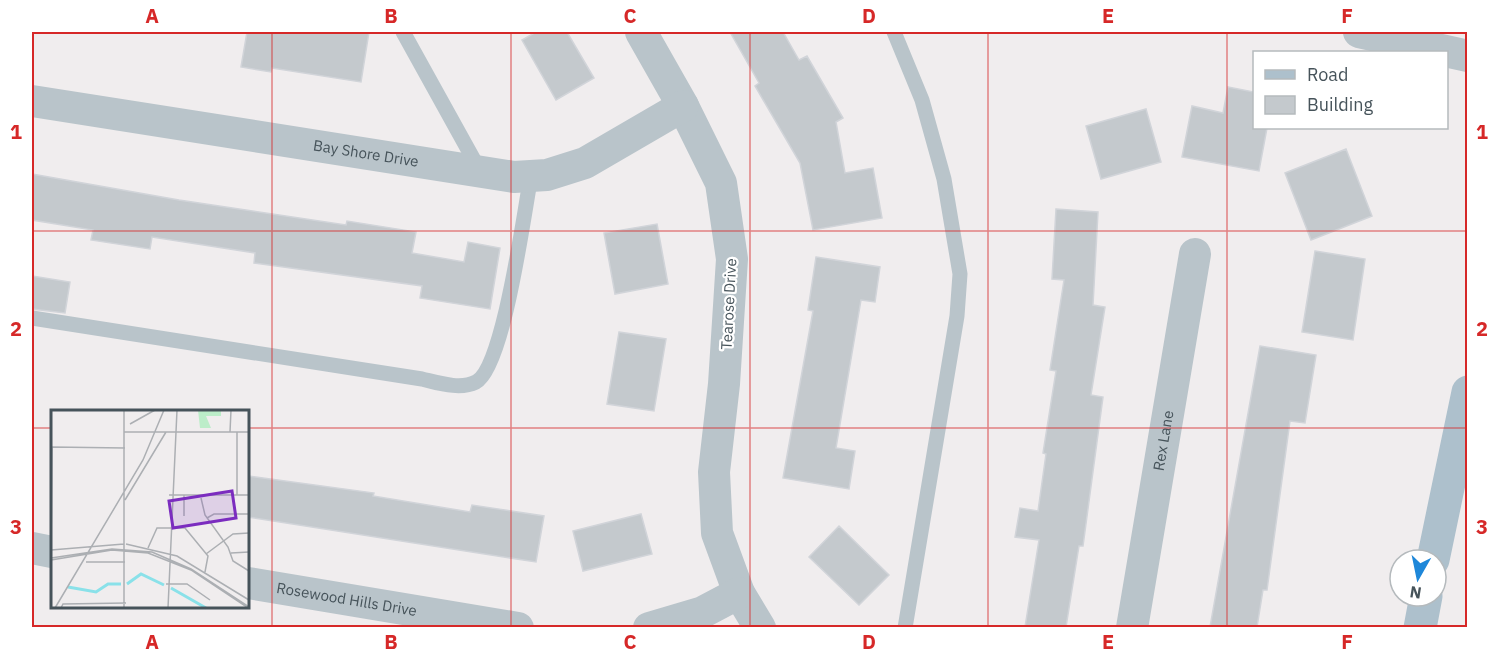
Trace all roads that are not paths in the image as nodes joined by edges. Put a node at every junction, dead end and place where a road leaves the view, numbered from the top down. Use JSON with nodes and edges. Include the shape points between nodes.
{"nodes":[{"id":1,"x":403,"y":32,"type":"edge"},
{"id":2,"x":641,"y":32,"type":"edge"},
{"id":3,"x":894,"y":32,"type":"edge"},
{"id":4,"x":1359,"y":32,"type":"edge"},
{"id":5,"x":1428,"y":40,"type":"edge"},
{"id":6,"x":1467,"y":56,"type":"edge"},
{"id":7,"x":32,"y":101,"type":"edge"},
{"id":8,"x":683,"y":106,"type":"junction"},
{"id":9,"x":481,"y":173,"type":"junction"},
{"id":10,"x":531,"y":176,"type":"junction"},
{"id":11,"x":1195,"y":254,"type":"dead end"},
{"id":12,"x":32,"y":318,"type":"edge"},
{"id":13,"x":1467,"y":392,"type":"edge"},
{"id":14,"x":32,"y":548,"type":"edge"},
{"id":15,"x":1436,"y":548,"type":"edge"},
{"id":16,"x":51,"y":552,"type":"edge"},
{"id":17,"x":249,"y":583,"type":"edge"},
{"id":18,"x":739,"y":593,"type":"junction"},
{"id":19,"x":1424,"y":608,"type":"edge"},
{"id":20,"x":518,"y":627,"type":"edge"},
{"id":21,"x":649,"y":627,"type":"edge"},
{"id":22,"x":760,"y":627,"type":"edge"},
{"id":23,"x":905,"y":627,"type":"edge"},
{"id":24,"x":1132,"y":627,"type":"edge"},
{"id":25,"x":1420,"y":627,"type":"edge"}],
"edges":[{"from":1,"to":9,"type":"lane"},
{"from":2,"to":8,"type":"street","name":"Tearose Drive"},
{"from":3,"to":23,"type":"lane","via":[[922,100],[938,156],[960,274],[957,316]]},
{"from":4,"to":5,"type":"street"},
{"from":5,"to":6,"type":"street"},
{"from":7,"to":9,"type":"street","name":"Bay Shore Drive"},
{"from":8,"to":10,"type":"street","name":"Bay Shore Drive","via":[[585,163]]},
{"from":8,"to":18,"type":"street","name":"Tearose Drive","via":[[721,183],[732,259],[714,472],[717,533]]},
{"from":9,"to":10,"type":"street","name":"Bay Shore Drive"},
{"from":10,"to":12,"type":"lane","via":[[495,352],[485,375],[475,383],[450,386]]},
{"from":11,"to":24,"type":"street","name":"Rex Lane"},
{"from":13,"to":15,"type":"main road"},
{"from":14,"to":16,"type":"street"},
{"from":17,"to":20,"type":"street","name":"Rosewood Hills Drive"},
{"from":18,"to":21,"type":"street","via":[[703,612]]},
{"from":18,"to":22,"type":"street"},
{"from":19,"to":25,"type":"main road"}]}
